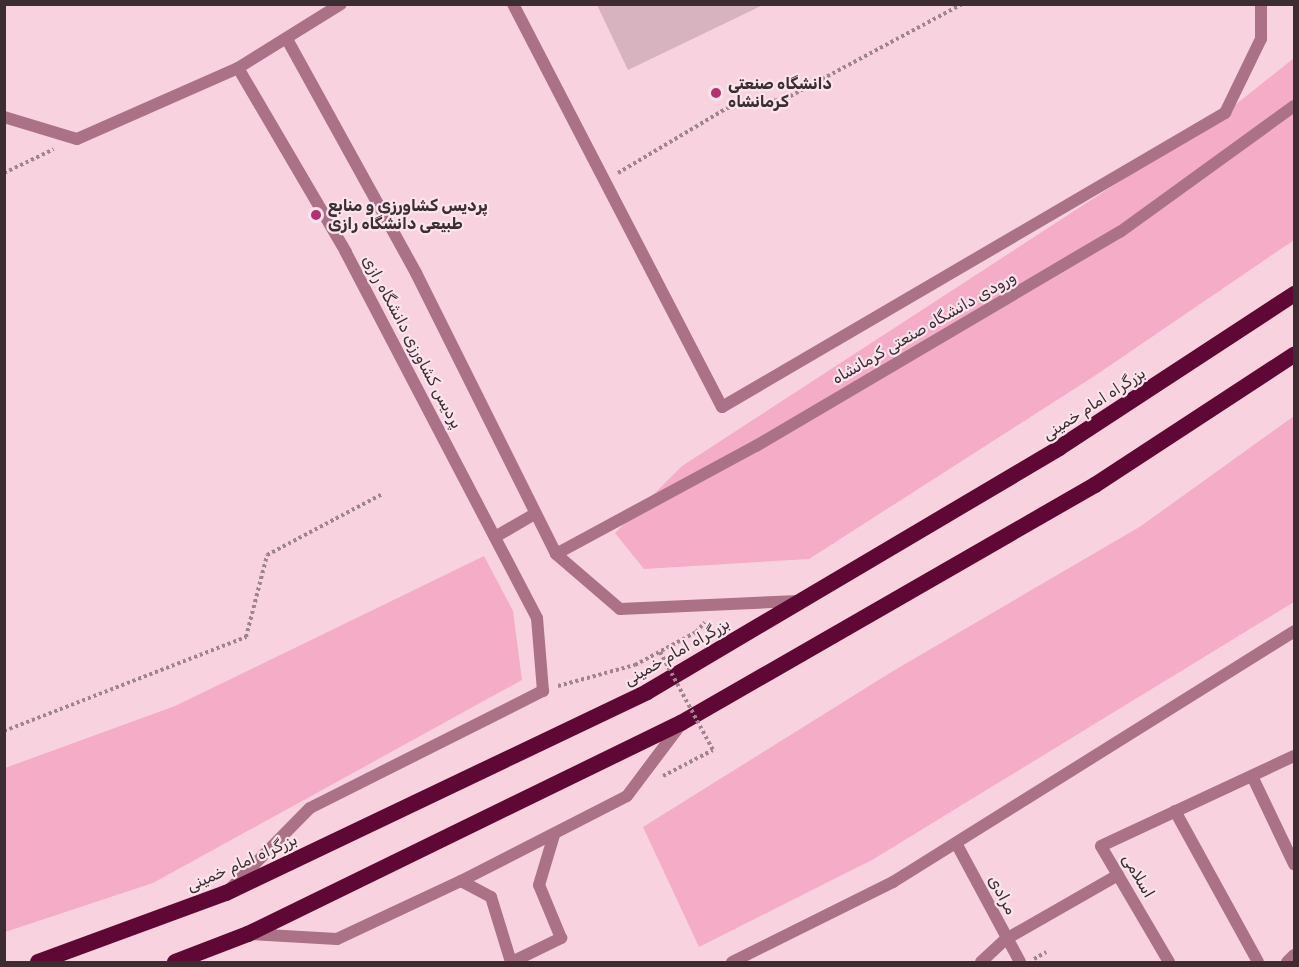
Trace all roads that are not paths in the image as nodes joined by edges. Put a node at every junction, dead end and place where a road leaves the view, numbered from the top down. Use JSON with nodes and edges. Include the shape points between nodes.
{"nodes":[{"id":1,"x":341,"y":4,"type":"edge"},
{"id":2,"x":513,"y":4,"type":"edge"},
{"id":3,"x":1261,"y":4,"type":"edge"},
{"id":4,"x":288,"y":41,"type":"junction"},
{"id":5,"x":238,"y":69,"type":"junction"},
{"id":6,"x":1294,"y":106,"type":"edge"},
{"id":7,"x":4,"y":117,"type":"edge"},
{"id":8,"x":1294,"y":294,"type":"edge"},
{"id":9,"x":1294,"y":355,"type":"edge"},
{"id":10,"x":533,"y":515,"type":"junction"},
{"id":11,"x":495,"y":537,"type":"junction"},
{"id":12,"x":556,"y":554,"type":"junction"},
{"id":13,"x":800,"y":601,"type":"junction"},
{"id":14,"x":1294,"y":631,"type":"edge"},
{"id":15,"x":681,"y":723,"type":"junction"},
{"id":16,"x":1294,"y":756,"type":"edge"},
{"id":17,"x":1252,"y":776,"type":"junction"},
{"id":18,"x":1175,"y":811,"type":"junction"},
{"id":19,"x":554,"y":835,"type":"junction"},
{"id":20,"x":956,"y":843,"type":"junction"},
{"id":21,"x":1294,"y":864,"type":"edge"},
{"id":22,"x":1118,"y":874,"type":"junction"},
{"id":23,"x":461,"y":881,"type":"junction"},
{"id":24,"x":226,"y":893,"type":"junction"},
{"id":25,"x":248,"y":934,"type":"junction"},
{"id":26,"x":1006,"y":939,"type":"junction"},
{"id":27,"x":1294,"y":955,"type":"edge"},
{"id":28,"x":38,"y":963,"type":"edge"},
{"id":29,"x":175,"y":963,"type":"edge"},
{"id":30,"x":511,"y":963,"type":"edge"},
{"id":31,"x":732,"y":963,"type":"edge"},
{"id":32,"x":981,"y":963,"type":"edge"},
{"id":33,"x":1020,"y":963,"type":"edge"},
{"id":34,"x":1169,"y":963,"type":"edge"},
{"id":35,"x":1258,"y":963,"type":"edge"},
{"id":36,"x":1287,"y":963,"type":"edge"}],
"edges":[{"from":1,"to":4,"type":"street"},
{"from":2,"to":3,"type":"street","via":[[722,407],[1225,113],[1260,39]]},
{"from":4,"to":5,"type":"street"},
{"from":4,"to":10,"type":"street","name":"پردیس کشاورزی دانشگاه رازی","via":[[416,273]]},
{"from":5,"to":7,"type":"street","via":[[77,139]]},
{"from":5,"to":11,"type":"street","name":"پردیس کشاورزی دانشگاه رازی","via":[[346,252]]},
{"from":6,"to":12,"type":"street","name":"ورودی دانشگاه صنعتی کرمانشاه","via":[[1120,232],[756,446]]},
{"from":8,"to":13,"type":"highway","name":"بزرگراه امام خمینی","via":[[1059,448]]},
{"from":9,"to":15,"type":"highway","via":[[1095,485]]},
{"from":10,"to":11,"type":"street"},
{"from":10,"to":12,"type":"street","name":"پردیس کشاورزی دانشگاه رازی"},
{"from":11,"to":24,"type":"street","name":"پردیس کشاورزی دانشگاه رازی","via":[[537,618],[543,691],[310,808]]},
{"from":12,"to":13,"type":"street","name":"پردیس کشاورزی دانشگاه رازی","via":[[620,609]]},
{"from":13,"to":24,"type":"highway","name":"بزرگراه امام خمینی","via":[[647,692]]},
{"from":14,"to":20,"type":"street"},
{"from":15,"to":19,"type":"street","via":[[627,796]]},
{"from":15,"to":25,"type":"highway"},
{"from":16,"to":17,"type":"street","name":"اسلامی"},
{"from":17,"to":18,"type":"street","name":"اسلامی"},
{"from":17,"to":21,"type":"street"},
{"from":18,"to":22,"type":"street","name":"اسلامی","via":[[1101,846]]},
{"from":18,"to":35,"type":"street"},
{"from":19,"to":23,"type":"street"},
{"from":19,"to":30,"type":"street","via":[[539,885],[561,938]]},
{"from":20,"to":26,"type":"street","name":"مرادی"},
{"from":20,"to":31,"type":"street","via":[[893,882]]},
{"from":22,"to":26,"type":"street"},
{"from":22,"to":34,"type":"street","name":"اسلامی"},
{"from":23,"to":25,"type":"street","via":[[337,939]]},
{"from":23,"to":30,"type":"street","via":[[491,897]]},
{"from":24,"to":28,"type":"highway","name":"بزرگراه امام خمینی"},
{"from":25,"to":29,"type":"highway"},
{"from":26,"to":32,"type":"street"},
{"from":26,"to":33,"type":"street","name":"مرادی"},
{"from":27,"to":36,"type":"street"}]}
